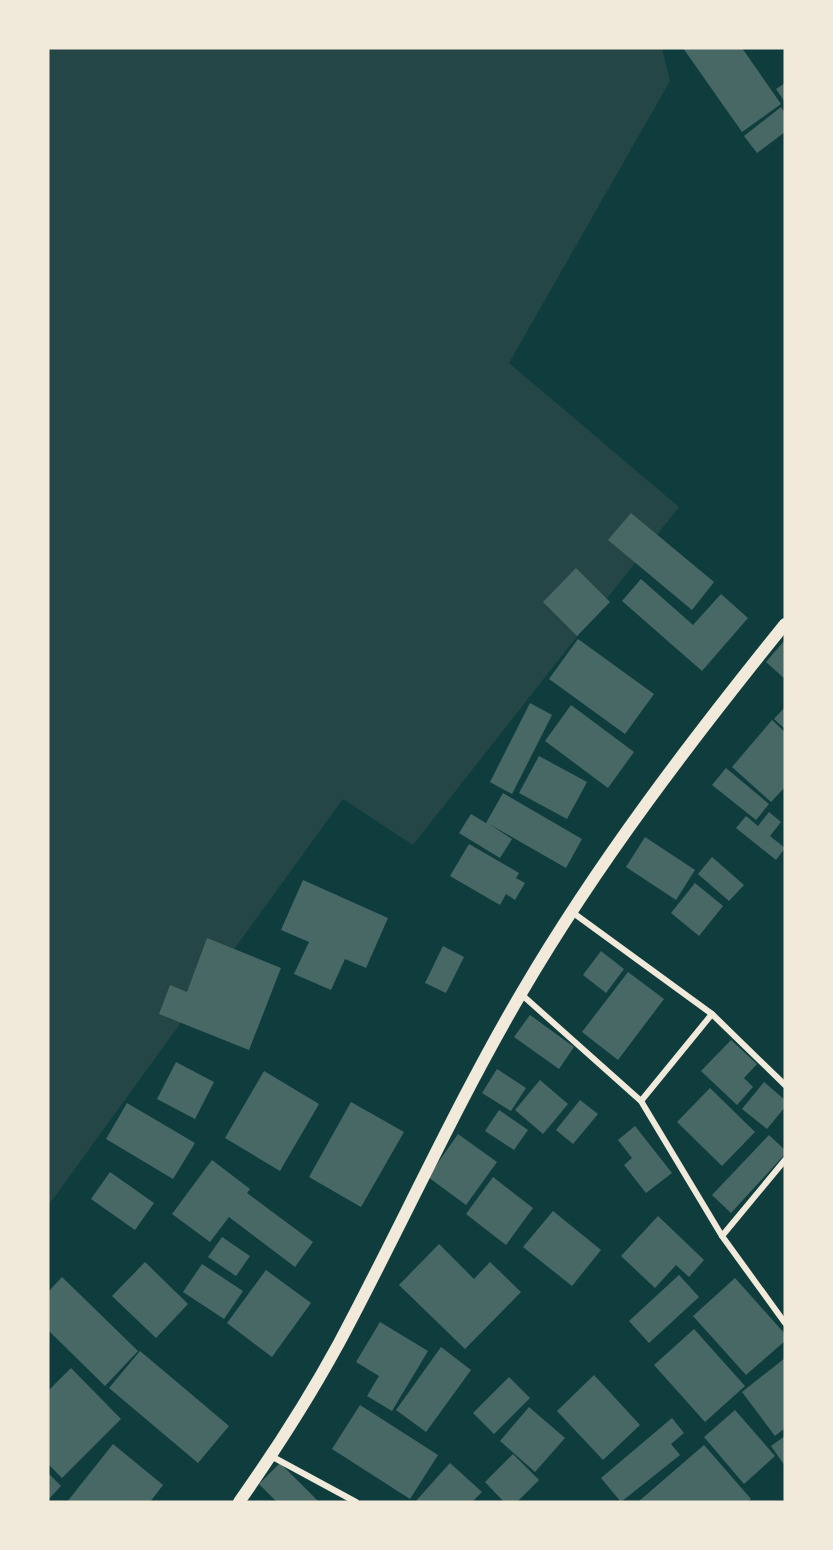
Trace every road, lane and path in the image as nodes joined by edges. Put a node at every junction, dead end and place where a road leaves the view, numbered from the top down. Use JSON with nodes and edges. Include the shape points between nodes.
{"nodes":[{"id":1,"x":785,"y":624,"type":"edge"},
{"id":2,"x":571,"y":912,"type":"junction"},
{"id":3,"x":521,"y":994,"type":"junction"},
{"id":4,"x":712,"y":1014,"type":"junction"},
{"id":5,"x":785,"y":1085,"type":"edge"},
{"id":6,"x":641,"y":1101,"type":"junction"},
{"id":7,"x":785,"y":1160,"type":"edge"},
{"id":8,"x":722,"y":1236,"type":"junction"},
{"id":9,"x":785,"y":1323,"type":"edge"},
{"id":10,"x":271,"y":1456,"type":"junction"},
{"id":11,"x":239,"y":1502,"type":"edge"},
{"id":12,"x":356,"y":1502,"type":"edge"}],
"edges":[{"from":1,"to":2,"type":"main road","via":[[632,821]]},
{"from":2,"to":3,"type":"main road"},
{"from":2,"to":4,"type":"street"},
{"from":3,"to":6,"type":"street"},
{"from":3,"to":10,"type":"main road","via":[[338,1344]]},
{"from":4,"to":5,"type":"street"},
{"from":4,"to":6,"type":"street"},
{"from":6,"to":8,"type":"street"},
{"from":7,"to":8,"type":"street"},
{"from":8,"to":9,"type":"street"},
{"from":10,"to":11,"type":"main road"},
{"from":10,"to":12,"type":"street"}]}
